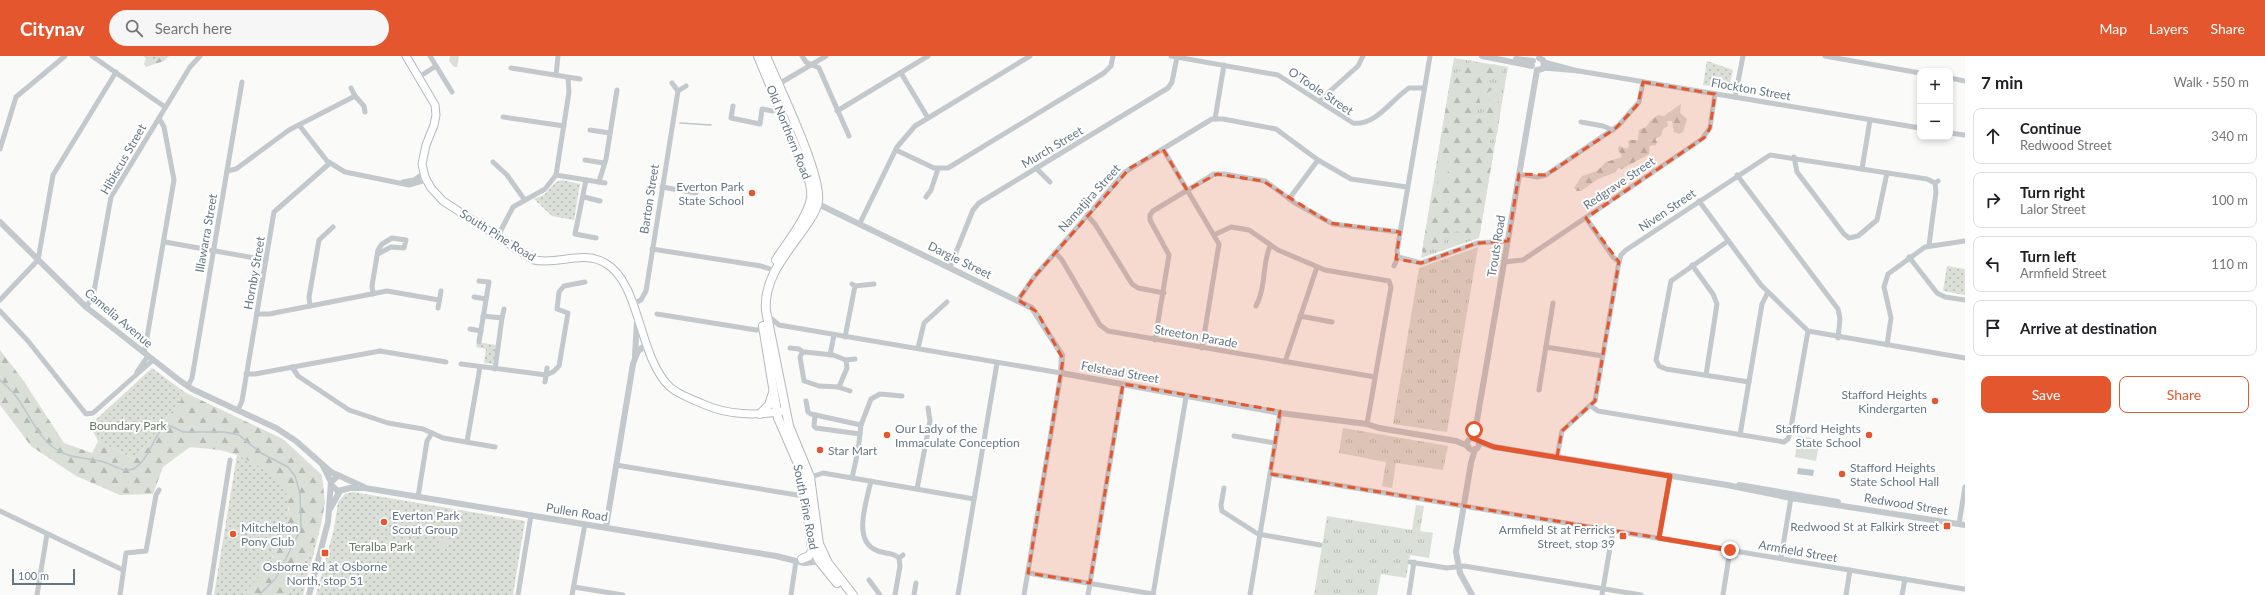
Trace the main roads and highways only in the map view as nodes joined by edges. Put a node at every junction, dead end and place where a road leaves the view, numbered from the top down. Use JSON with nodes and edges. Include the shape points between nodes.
{"nodes":[{"id":1,"x":406,"y":56,"type":"edge"},
{"id":2,"x":758,"y":56,"type":"edge"},
{"id":3,"x":766,"y":56,"type":"edge"},
{"id":4,"x":769,"y":73,"type":"junction"},
{"id":5,"x":775,"y":87,"type":"junction"},
{"id":6,"x":814,"y":202,"type":"junction"},
{"id":7,"x":767,"y":330,"type":"junction"},
{"id":8,"x":774,"y":388,"type":"junction"},
{"id":9,"x":785,"y":410,"type":"junction"},
{"id":10,"x":777,"y":412,"type":"junction"},
{"id":11,"x":760,"y":414,"type":"junction"},
{"id":12,"x":807,"y":478,"type":"junction"},
{"id":13,"x":813,"y":550,"type":"junction"},
{"id":14,"x":799,"y":560,"type":"road end"},
{"id":15,"x":822,"y":560,"type":"junction"},
{"id":16,"x":846,"y":595,"type":"edge"},
{"id":17,"x":853,"y":595,"type":"edge"}],
"edges":[{"from":1,"to":11,"type":"main road","name":"South Pine Road","via":[[435,104],[436,115],[423,153],[425,177],[443,201],[534,260],[550,262],[586,257],[606,263],[619,276],[633,304],[646,345],[665,381],[679,393],[722,410]]},
{"from":2,"to":4,"type":"highway","name":"Old Northern Road"},
{"from":3,"to":4,"type":"highway","name":"Old Northern Road"},
{"from":4,"to":5,"type":"highway","name":"Old Northern Road"},
{"from":5,"to":6,"type":"highway","name":"Old Northern Road","via":[[780,108],[809,181]]},
{"from":5,"to":6,"type":"highway","name":"Old Northern Road","via":[[814,174],[819,192]]},
{"from":6,"to":7,"type":"highway","via":[[814,213],[770,280],[766,298]]},
{"from":6,"to":7,"type":"highway","via":[[770,269],[761,294]]},
{"from":7,"to":8,"type":"highway"},
{"from":7,"to":9,"type":"highway"},
{"from":8,"to":10,"type":"highway"},
{"from":8,"to":11,"type":"highway","via":[[769,405]]},
{"from":9,"to":10,"type":"main road","name":"South Pine Road"},
{"from":9,"to":12,"type":"highway","name":"South Pine Road"},
{"from":10,"to":11,"type":"main road","name":"South Pine Road"},
{"from":10,"to":12,"type":"highway","name":"South Pine Road"},
{"from":12,"to":13,"type":"highway","name":"South Pine Road","via":[[805,495]]},
{"from":12,"to":15,"type":"highway","name":"South Pine Road"},
{"from":13,"to":14,"type":"highway","via":[[808,557]]},
{"from":13,"to":15,"type":"highway","name":"South Pine Road"},
{"from":15,"to":16,"type":"highway","name":"South Pine Road"},
{"from":15,"to":17,"type":"highway","name":"South Pine Road"}]}
